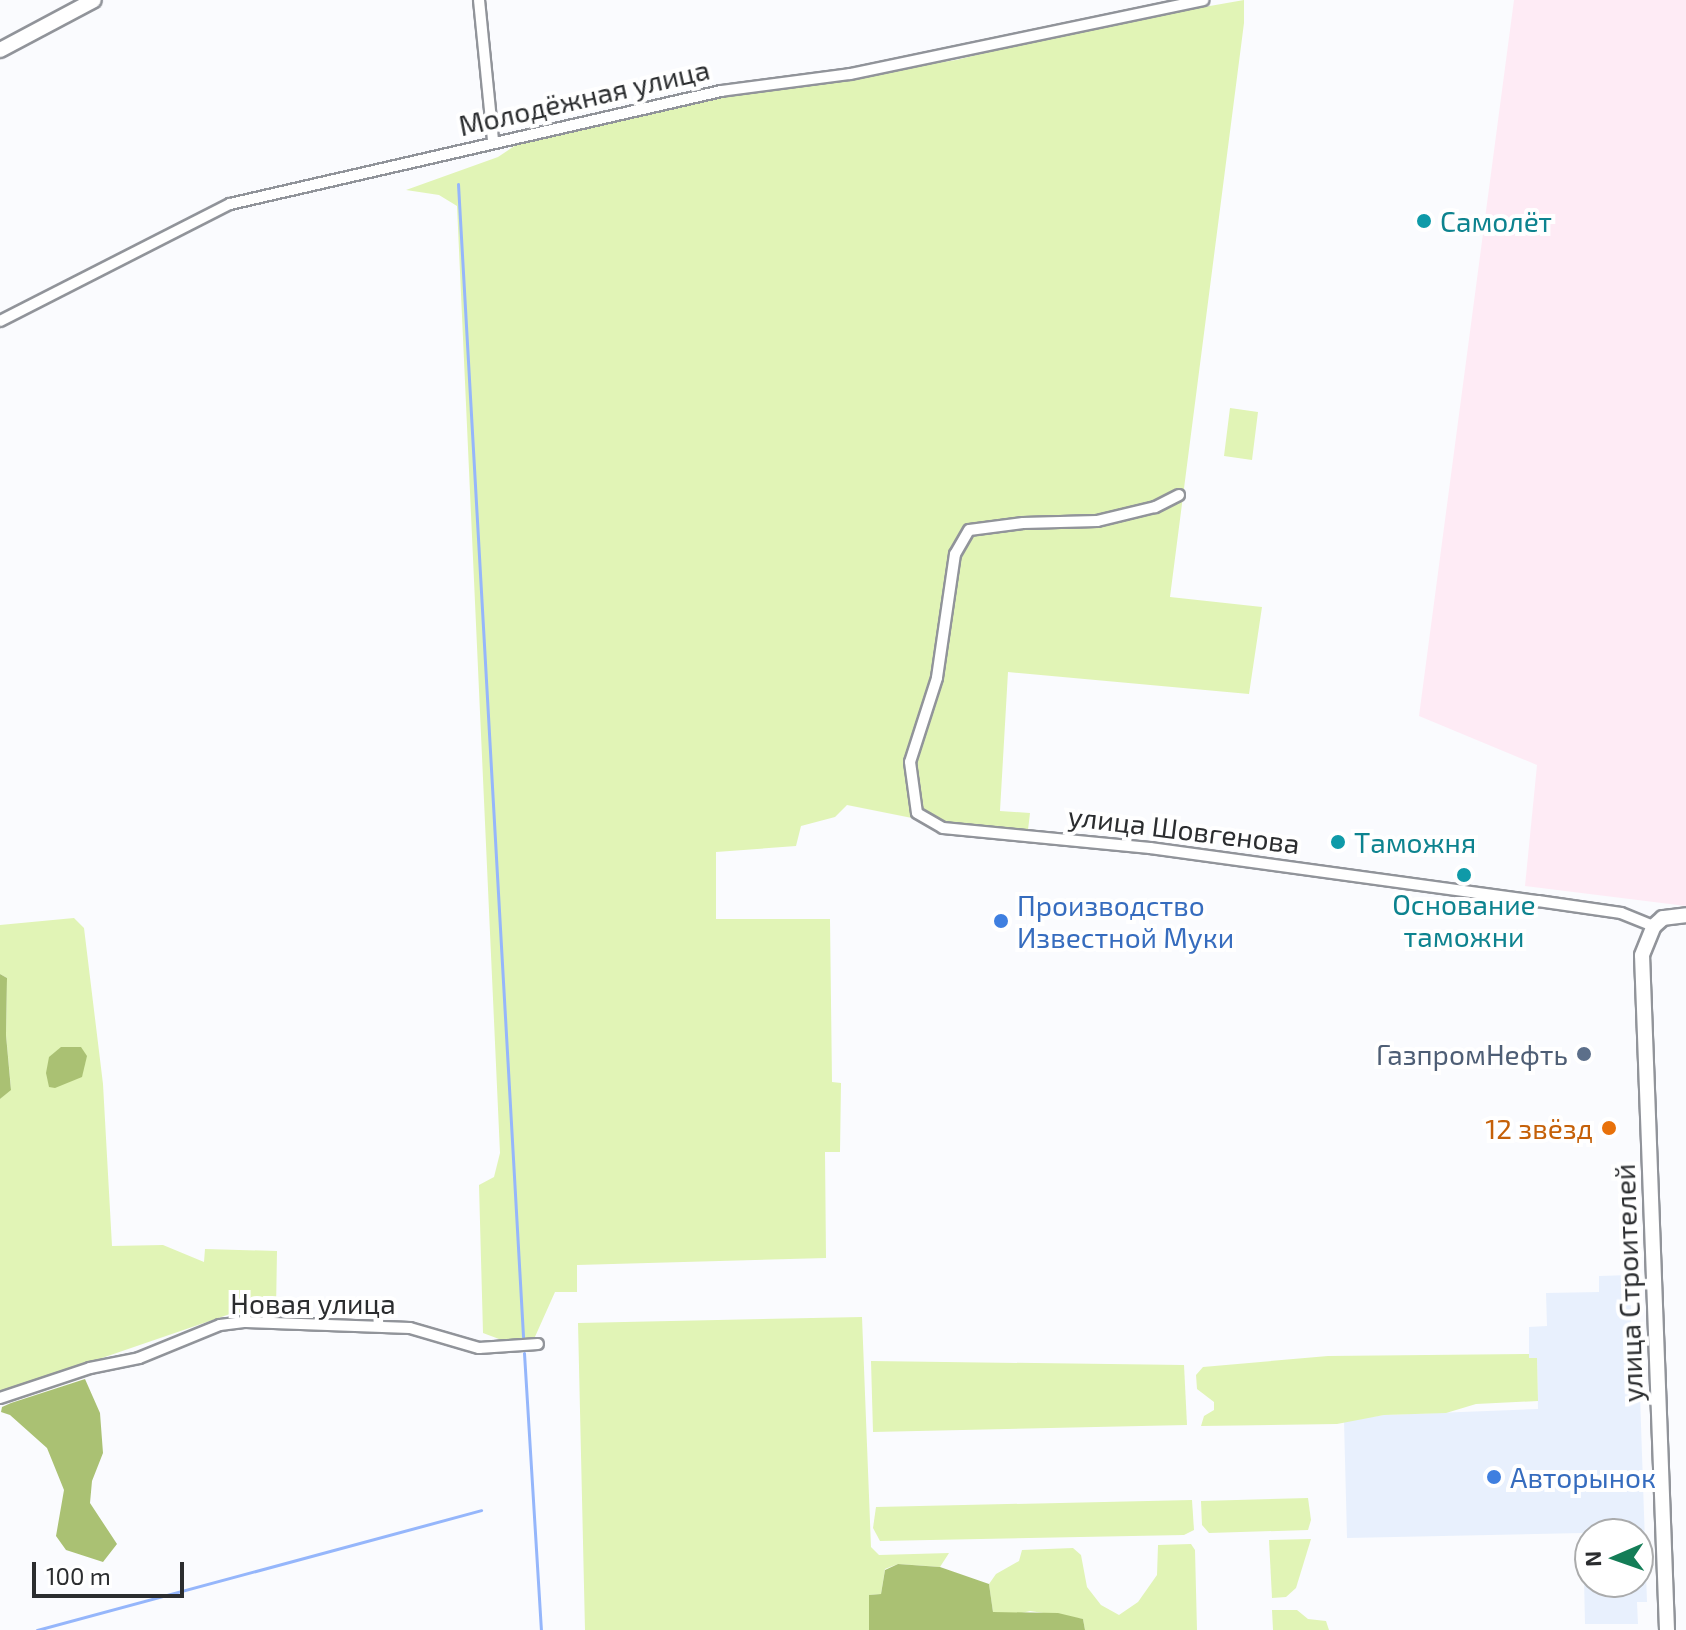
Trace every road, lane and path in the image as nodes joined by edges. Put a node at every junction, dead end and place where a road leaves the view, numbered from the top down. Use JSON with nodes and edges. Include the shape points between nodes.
{"nodes":[{"id":1,"x":94,"y":0,"type":"edge"},
{"id":2,"x":479,"y":0,"type":"edge"},
{"id":3,"x":1203,"y":0,"type":"edge"},
{"id":4,"x":0,"y":50,"type":"edge"},
{"id":5,"x":493,"y":141,"type":"junction"},
{"id":6,"x":0,"y":321,"type":"edge"},
{"id":7,"x":1179,"y":495,"type":"dead end"},
{"id":8,"x":1686,"y":915,"type":"edge"},
{"id":9,"x":1651,"y":930,"type":"junction"},
{"id":10,"x":538,"y":1344,"type":"dead end"},
{"id":11,"x":0,"y":1398,"type":"edge"},
{"id":12,"x":1667,"y":1630,"type":"edge"}],
"edges":[{"from":1,"to":4,"type":"street"},
{"from":2,"to":5,"type":"street"},
{"from":3,"to":5,"type":"street","name":"Молодёжная улица","via":[[850,74],[721,91]]},
{"from":5,"to":6,"type":"street","name":"Молодёжная улица","via":[[230,204]]},
{"from":7,"to":9,"type":"street","name":"улица Шовгенова","via":[[1155,507],[1097,521],[969,530],[955,554],[937,678],[910,762],[917,813],[943,828],[1150,848],[1621,913]]},
{"from":8,"to":9,"type":"street","via":[[1663,918]]},
{"from":9,"to":12,"type":"street","name":"улица Строителей","via":[[1643,971]]},
{"from":10,"to":11,"type":"street","name":"Новая улица","via":[[479,1348],[410,1328],[246,1322],[220,1325],[139,1358]]}]}
